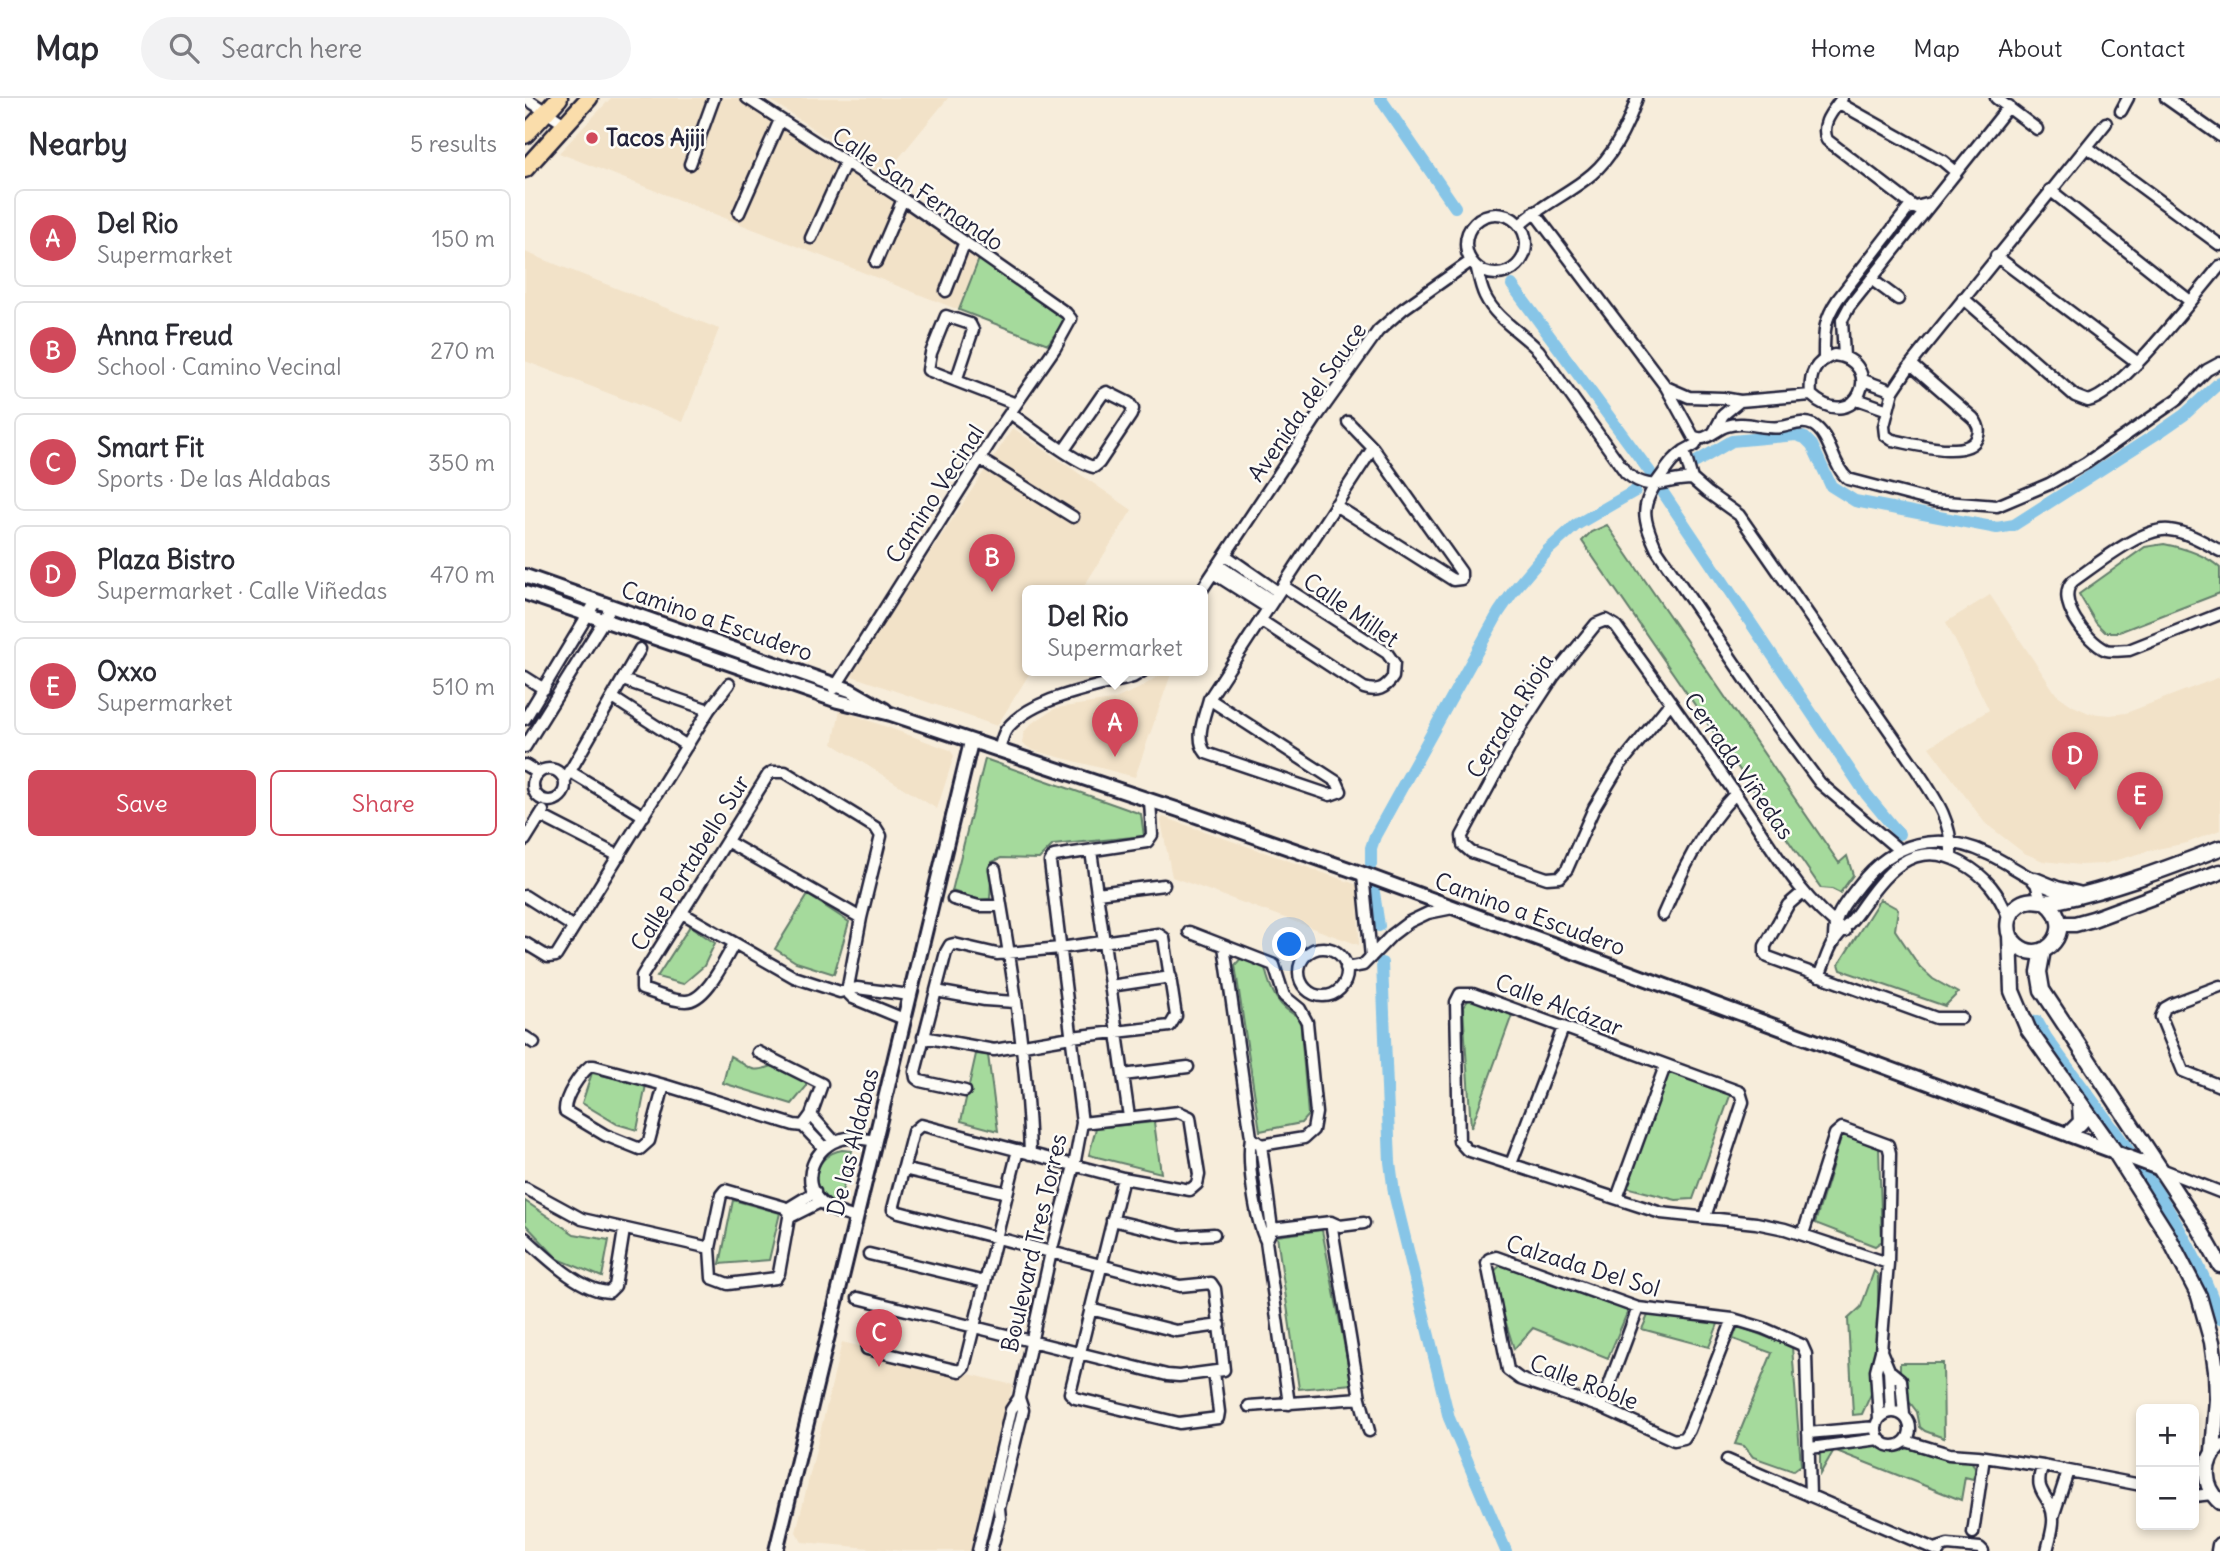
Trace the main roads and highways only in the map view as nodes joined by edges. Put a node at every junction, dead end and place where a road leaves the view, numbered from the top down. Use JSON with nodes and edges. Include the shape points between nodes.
{"nodes":[{"id":1,"x":559,"y":98,"type":"edge"},
{"id":2,"x":589,"y":98,"type":"edge"},
{"id":3,"x":525,"y":135,"type":"edge"},
{"id":4,"x":525,"y":169,"type":"edge"},
{"id":5,"x":2220,"y":848,"type":"edge"},
{"id":6,"x":2220,"y":872,"type":"edge"},
{"id":7,"x":2035,"y":880,"type":"road end"},
{"id":8,"x":2087,"y":895,"type":"junction"},
{"id":9,"x":2044,"y":902,"type":"junction"},
{"id":10,"x":2060,"y":924,"type":"junction"},
{"id":11,"x":2010,"y":935,"type":"junction"},
{"id":12,"x":2043,"y":950,"type":"junction"},
{"id":13,"x":2078,"y":1100,"type":"junction"},
{"id":14,"x":2069,"y":1134,"type":"road end"},
{"id":15,"x":2220,"y":1265,"type":"edge"},
{"id":16,"x":2217,"y":1448,"type":"edge"},
{"id":17,"x":2200,"y":1468,"type":"edge"},
{"id":18,"x":2216,"y":1498,"type":"edge"},
{"id":19,"x":2220,"y":1545,"type":"edge"},
{"id":20,"x":2219,"y":1551,"type":"edge"}],
"edges":[{"from":1,"to":3,"type":"main road"},
{"from":2,"to":4,"type":"main road"},
{"from":5,"to":8,"type":"main road"},
{"from":6,"to":10,"type":"main road","via":[[2140,904],[2075,924]]},
{"from":7,"to":8,"type":"main road"},
{"from":8,"to":9,"type":"main road"},
{"from":9,"to":10,"type":"main road","via":[[2054,908]]},
{"from":9,"to":11,"type":"main road","via":[[2025,901],[2012,912]]},
{"from":10,"to":12,"type":"main road","via":[[2056,940]]},
{"from":11,"to":12,"type":"main road","via":[[2027,951]]},
{"from":11,"to":13,"type":"main road","via":[[2016,1006]]},
{"from":12,"to":15,"type":"main road","via":[[2042,990]]},
{"from":13,"to":14,"type":"main road","via":[[2081,1122]]},
{"from":13,"to":16,"type":"main road","via":[[2121,1154],[2199,1296],[2216,1371]]},
{"from":16,"to":17,"type":"main road"},
{"from":17,"to":18,"type":"main road"},
{"from":19,"to":20,"type":"main road"}]}
